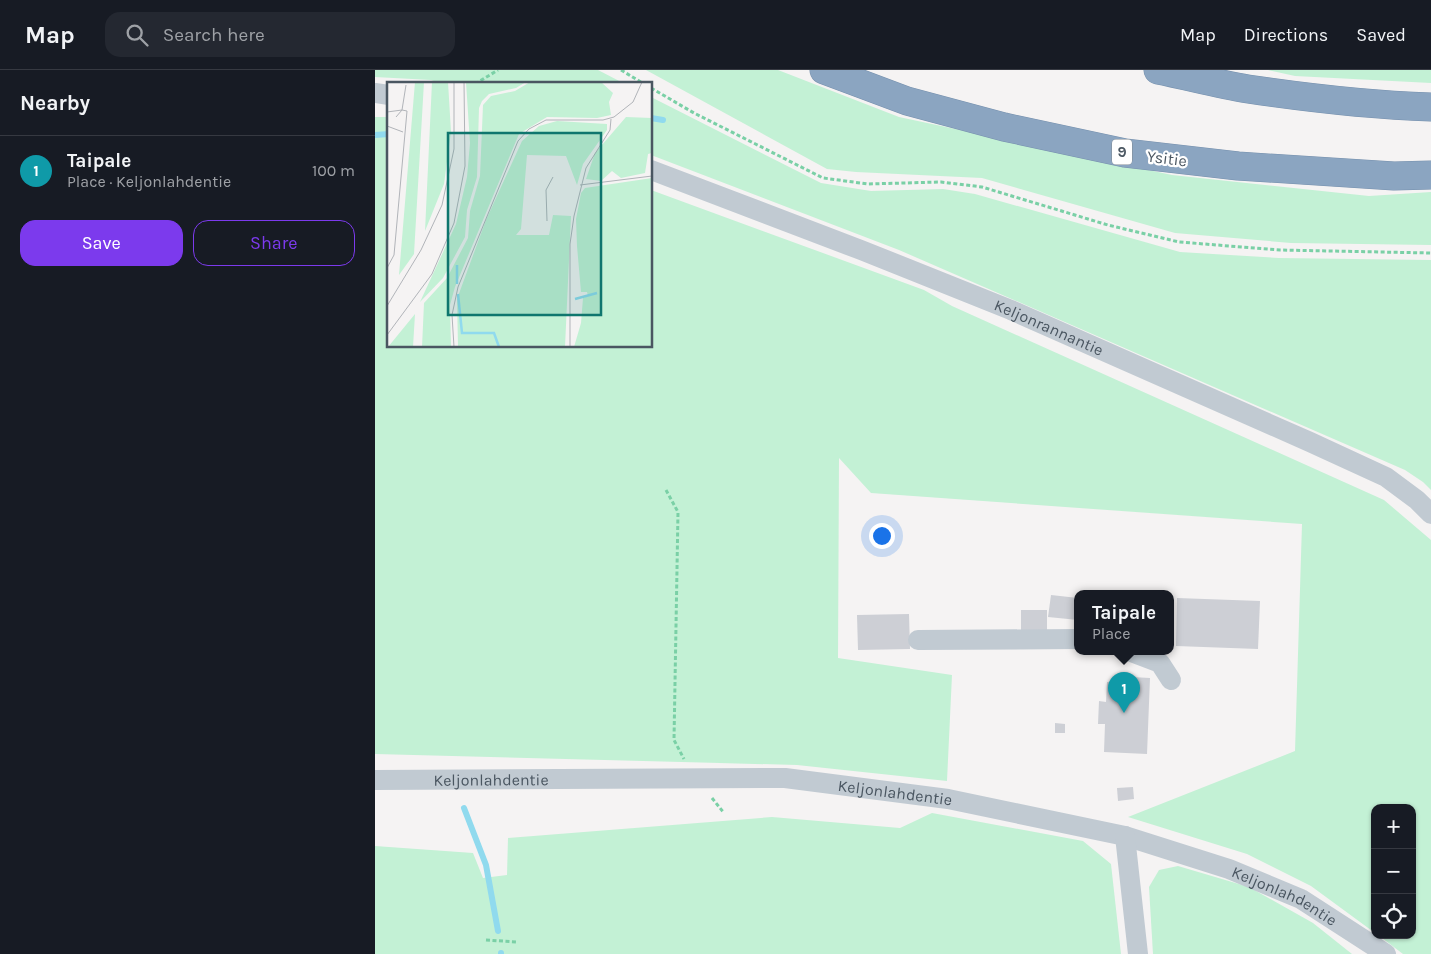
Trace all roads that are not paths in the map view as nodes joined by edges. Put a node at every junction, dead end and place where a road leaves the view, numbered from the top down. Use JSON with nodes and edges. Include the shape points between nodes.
{"nodes":[{"id":1,"x":824,"y":70,"type":"edge"},
{"id":2,"x":1158,"y":70,"type":"edge"},
{"id":3,"x":1431,"y":107,"type":"edge"},
{"id":4,"x":653,"y":171,"type":"edge"},
{"id":5,"x":1431,"y":175,"type":"edge"},
{"id":6,"x":1431,"y":514,"type":"edge"},
{"id":7,"x":1074,"y":639,"type":"edge"},
{"id":8,"x":918,"y":640,"type":"dead end"},
{"id":9,"x":1139,"y":655,"type":"edge"},
{"id":10,"x":1171,"y":680,"type":"dead end"},
{"id":11,"x":375,"y":780,"type":"edge"},
{"id":12,"x":1125,"y":836,"type":"junction"},
{"id":13,"x":1138,"y":954,"type":"edge"},
{"id":14,"x":1386,"y":954,"type":"edge"}],
"edges":[{"from":1,"to":5,"type":"highway","name":"Ysitie","number":"9","via":[[916,103],[1004,127],[1125,153],[1238,166],[1394,176]]},
{"from":2,"to":3,"type":"highway","via":[[1246,89],[1335,101]]},
{"from":4,"to":6,"type":"street","name":"Keljonrannantie","via":[[1011,310],[1385,477]]},
{"from":7,"to":8,"type":"street"},
{"from":9,"to":10,"type":"street","via":[[1161,663]]},
{"from":11,"to":12,"type":"street","name":"Keljonlahdentie","via":[[785,778],[949,799]]},
{"from":12,"to":13,"type":"street"},
{"from":12,"to":14,"type":"street","name":"Keljonlahdentie","via":[[1229,869],[1301,900]]}]}
